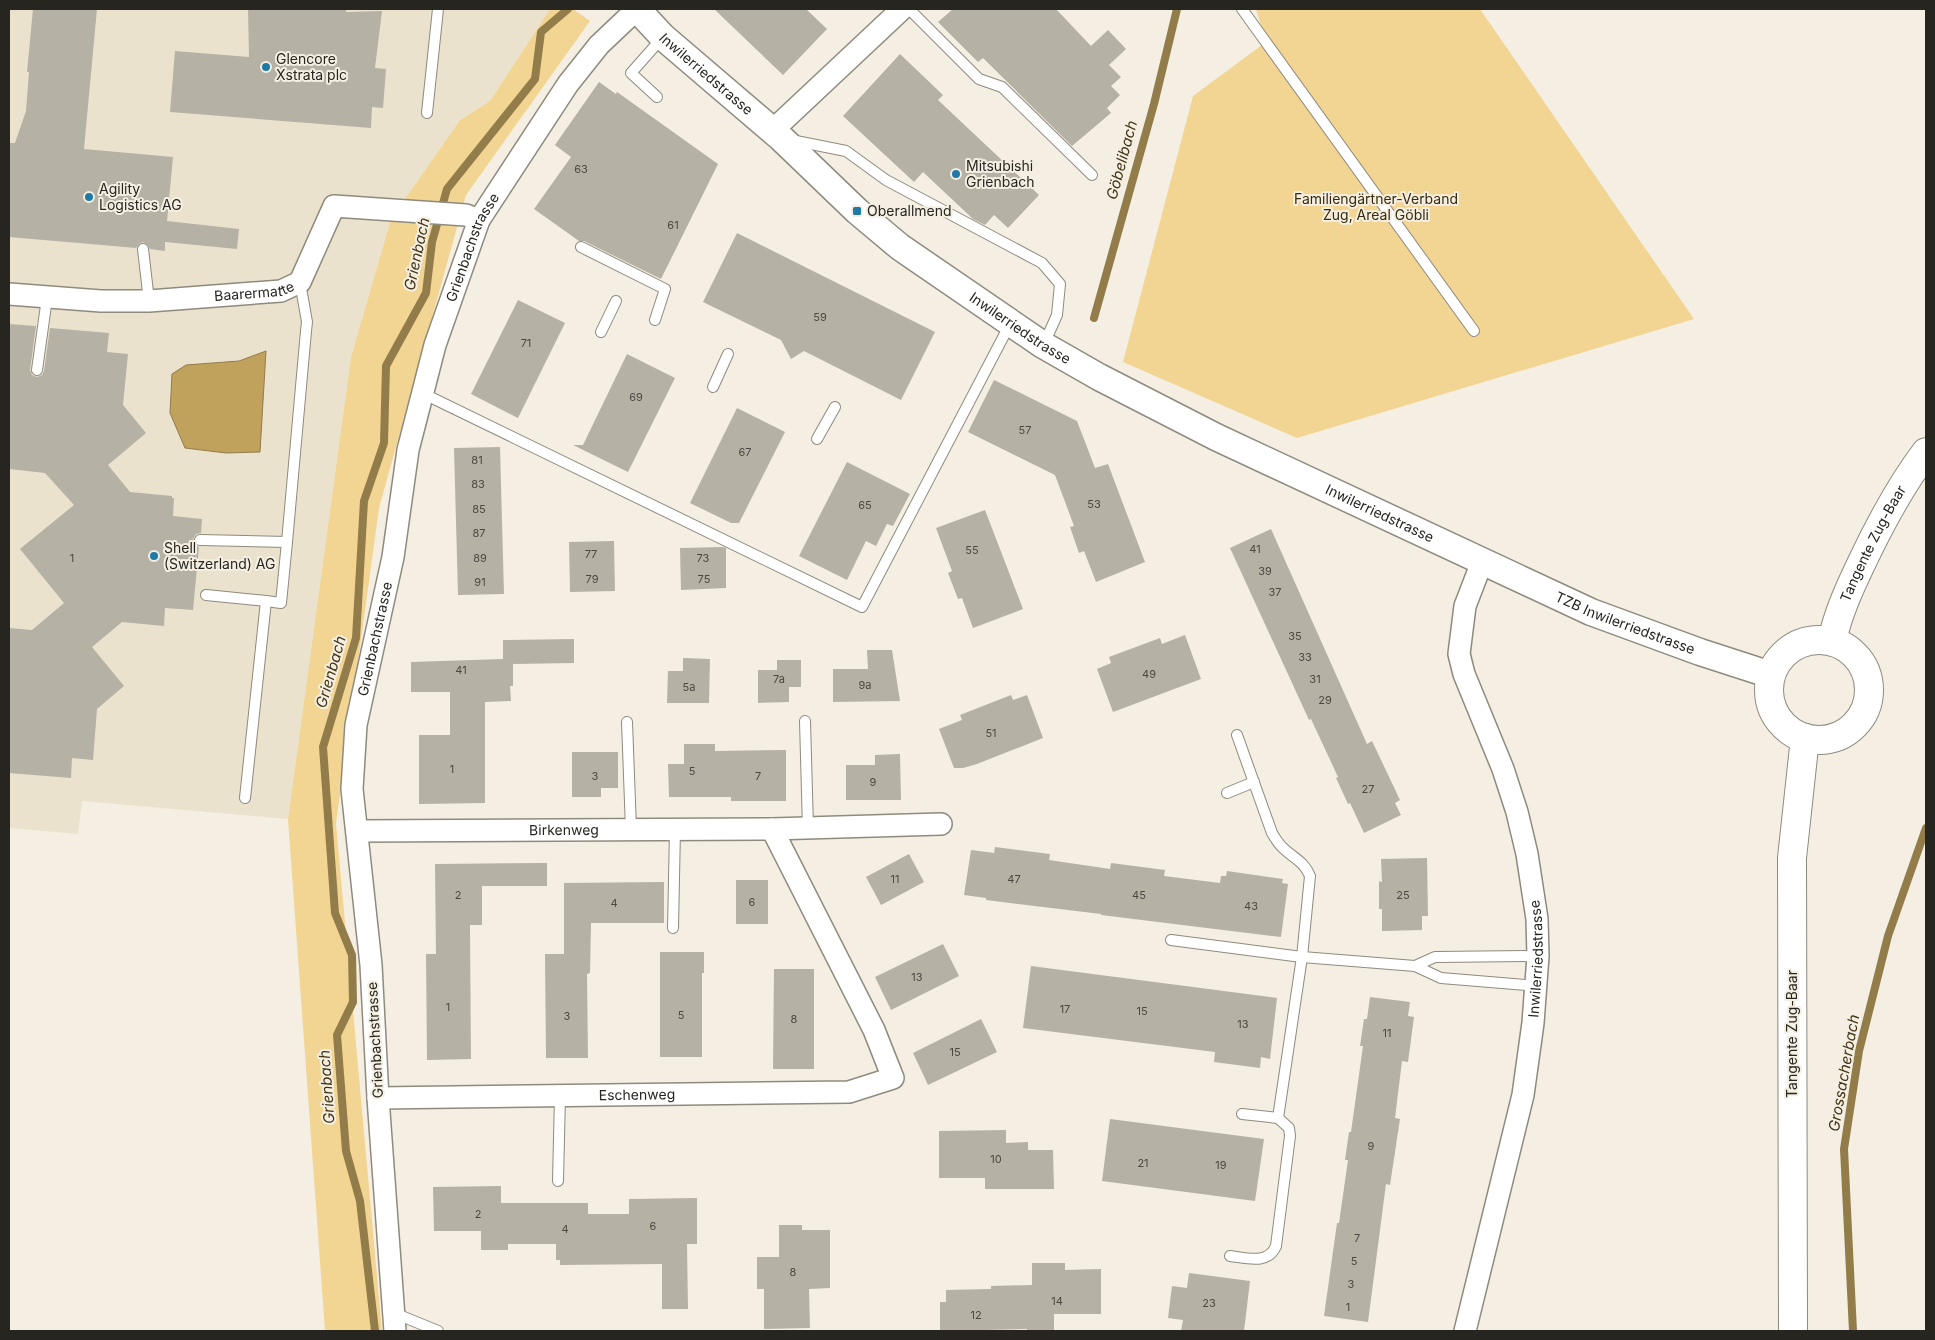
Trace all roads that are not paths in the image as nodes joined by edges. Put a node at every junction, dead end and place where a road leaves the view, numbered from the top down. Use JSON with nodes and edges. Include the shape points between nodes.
{"nodes":[{"id":1,"x":438,"y":9,"type":"edge"},
{"id":2,"x":637,"y":9,"type":"edge"},
{"id":3,"x":902,"y":9,"type":"edge"},
{"id":4,"x":909,"y":9,"type":"edge"},
{"id":5,"x":1242,"y":9,"type":"edge"},
{"id":6,"x":663,"y":37,"type":"junction"},
{"id":7,"x":657,"y":97,"type":"dead end"},
{"id":8,"x":428,"y":113,"type":"dead end"},
{"id":9,"x":776,"y":134,"type":"junction"},
{"id":10,"x":1092,"y":175,"type":"dead end"},
{"id":11,"x":478,"y":220,"type":"junction"},
{"id":12,"x":581,"y":247,"type":"dead end"},
{"id":13,"x":144,"y":249,"type":"dead end"},
{"id":14,"x":300,"y":282,"type":"junction"},
{"id":15,"x":9,"y":294,"type":"edge"},
{"id":16,"x":47,"y":298,"type":"junction"},
{"id":17,"x":616,"y":300,"type":"dead end"},
{"id":18,"x":149,"y":301,"type":"junction"},
{"id":19,"x":655,"y":320,"type":"dead end"},
{"id":20,"x":1010,"y":324,"type":"junction"},
{"id":21,"x":601,"y":332,"type":"dead end"},
{"id":22,"x":1474,"y":332,"type":"dead end"},
{"id":23,"x":1043,"y":345,"type":"junction"},
{"id":24,"x":728,"y":354,"type":"dead end"},
{"id":25,"x":37,"y":370,"type":"dead end"},
{"id":26,"x":713,"y":387,"type":"dead end"},
{"id":27,"x":422,"y":394,"type":"junction"},
{"id":28,"x":835,"y":407,"type":"dead end"},
{"id":29,"x":817,"y":439,"type":"dead end"},
{"id":30,"x":1926,"y":452,"type":"edge"},
{"id":31,"x":200,"y":540,"type":"dead end"},
{"id":32,"x":287,"y":542,"type":"junction"},
{"id":33,"x":1482,"y":562,"type":"junction"},
{"id":34,"x":206,"y":595,"type":"dead end"},
{"id":35,"x":266,"y":601,"type":"junction"},
{"id":36,"x":1832,"y":641,"type":"junction"},
{"id":37,"x":1771,"y":675,"type":"junction"},
{"id":38,"x":805,"y":721,"type":"dead end"},
{"id":39,"x":627,"y":722,"type":"dead end"},
{"id":40,"x":1237,"y":735,"type":"dead end"},
{"id":41,"x":1806,"y":738,"type":"junction"},
{"id":42,"x":1254,"y":782,"type":"junction"},
{"id":43,"x":1227,"y":793,"type":"dead end"},
{"id":44,"x":245,"y":798,"type":"dead end"},
{"id":45,"x":941,"y":824,"type":"dead end"},
{"id":46,"x":808,"y":828,"type":"junction"},
{"id":47,"x":631,"y":829,"type":"junction"},
{"id":48,"x":675,"y":829,"type":"junction"},
{"id":49,"x":772,"y":829,"type":"junction"},
{"id":50,"x":358,"y":831,"type":"junction"},
{"id":51,"x":673,"y":928,"type":"dead end"},
{"id":52,"x":1171,"y":940,"type":"dead end"},
{"id":53,"x":1538,"y":956,"type":"junction"},
{"id":54,"x":1302,"y":957,"type":"junction"},
{"id":55,"x":1415,"y":966,"type":"junction"},
{"id":56,"x":1537,"y":986,"type":"junction"},
{"id":57,"x":560,"y":1096,"type":"junction"},
{"id":58,"x":378,"y":1098,"type":"junction"},
{"id":59,"x":1242,"y":1114,"type":"dead end"},
{"id":60,"x":1278,"y":1118,"type":"junction"},
{"id":61,"x":558,"y":1181,"type":"dead end"},
{"id":62,"x":1230,"y":1256,"type":"dead end"},
{"id":63,"x":395,"y":1322,"type":"edge"},
{"id":64,"x":438,"y":1331,"type":"edge"},
{"id":65,"x":1465,"y":1331,"type":"edge"},
{"id":66,"x":1793,"y":1331,"type":"edge"}],
"edges":[{"from":1,"to":8,"type":"lane"},
{"from":2,"to":6,"type":"street","name":"Inwilerriedstrasse"},
{"from":2,"to":11,"type":"street","name":"Grienbachstrasse","via":[[599,45],[568,84]]},
{"from":3,"to":9,"type":"street"},
{"from":4,"to":10,"type":"lane","via":[[979,79],[1002,87]]},
{"from":5,"to":22,"type":"lane"},
{"from":6,"to":7,"type":"lane","via":[[631,73]]},
{"from":6,"to":9,"type":"street","name":"Inwilerriedstrasse"},
{"from":9,"to":20,"type":"street","name":"Inwilerriedstrasse","via":[[900,247]]},
{"from":9,"to":23,"type":"lane","via":[[846,151],[886,180],[1042,263],[1060,284],[1057,315]]},
{"from":11,"to":14,"type":"street","name":"Baarermatte","via":[[466,215],[334,206]]},
{"from":11,"to":27,"type":"street","name":"Grienbachstrasse","via":[[435,345]]},
{"from":12,"to":19,"type":"lane","via":[[664,289]]},
{"from":13,"to":18,"type":"lane"},
{"from":14,"to":18,"type":"street","name":"Baarermatte","via":[[280,291]]},
{"from":14,"to":32,"type":"lane","via":[[307,322]]},
{"from":15,"to":16,"type":"street","name":"Baarermatte"},
{"from":16,"to":18,"type":"street","name":"Baarermatte"},
{"from":16,"to":25,"type":"lane"},
{"from":17,"to":21,"type":"lane"},
{"from":20,"to":23,"type":"street","name":"Inwilerriedstrasse"},
{"from":20,"to":27,"type":"lane","via":[[862,607]]},
{"from":23,"to":33,"type":"street","name":"Inwilerriedstrasse","via":[[1216,437]]},
{"from":24,"to":26,"type":"lane"},
{"from":27,"to":50,"type":"street","name":"Grienbachstrasse","via":[[408,450],[393,557],[356,726],[352,790]]},
{"from":28,"to":29,"type":"lane"},
{"from":30,"to":36,"type":"main road","name":"Tangente Zug-Baar","via":[[1881,522],[1850,588]]},
{"from":31,"to":32,"type":"lane"},
{"from":32,"to":35,"type":"lane","via":[[281,603]]},
{"from":33,"to":37,"type":"street","name":"TZB Inwilerriedstrasse","via":[[1591,612]]},
{"from":33,"to":53,"type":"street","name":"Inwilerriedstrasse","via":[[1465,606],[1459,654],[1517,812],[1529,863],[1537,919]]},
{"from":34,"to":35,"type":"lane"},
{"from":35,"to":44,"type":"lane"},
{"from":36,"to":37,"type":"main road","via":[[1813,640],[1794,646],[1776,663]]},
{"from":36,"to":41,"type":"main road","via":[[1856,656],[1864,668],[1868,689],[1864,710],[1857,722],[1840,734],[1820,740]]},
{"from":37,"to":41,"type":"main road","via":[[1770,701],[1775,714],[1788,728]]},
{"from":38,"to":46,"type":"lane"},
{"from":39,"to":47,"type":"lane"},
{"from":40,"to":42,"type":"lane"},
{"from":41,"to":66,"type":"main road","name":"Tangente Zug-Baar","via":[[1792,858]]},
{"from":42,"to":43,"type":"lane"},
{"from":42,"to":54,"type":"lane","via":[[1272,834],[1282,847],[1298,858],[1310,876]]},
{"from":45,"to":46,"type":"street","name":"Birkenweg"},
{"from":46,"to":49,"type":"street","name":"Birkenweg"},
{"from":47,"to":48,"type":"street","name":"Birkenweg"},
{"from":47,"to":50,"type":"street","name":"Birkenweg"},
{"from":48,"to":49,"type":"street","name":"Birkenweg"},
{"from":48,"to":51,"type":"lane"},
{"from":49,"to":57,"type":"street","name":"Eschenweg","via":[[874,1030],[893,1078],[849,1092]]},
{"from":50,"to":58,"type":"street","name":"Grienbachstrasse","via":[[371,965]]},
{"from":52,"to":54,"type":"lane"},
{"from":53,"to":55,"type":"lane","via":[[1435,957]]},
{"from":53,"to":56,"type":"street","name":"Inwilerriedstrasse"},
{"from":54,"to":55,"type":"lane"},
{"from":54,"to":60,"type":"lane"},
{"from":55,"to":56,"type":"lane","via":[[1441,978]]},
{"from":56,"to":65,"type":"street","name":"Inwilerriedstrasse","via":[[1523,1095]]},
{"from":57,"to":58,"type":"street","name":"Eschenweg"},
{"from":57,"to":61,"type":"lane"},
{"from":58,"to":63,"type":"street","name":"Grienbachstrasse"},
{"from":59,"to":60,"type":"lane"},
{"from":60,"to":62,"type":"lane","via":[[1289,1128],[1290,1136],[1276,1246],[1269,1257],[1262,1259]]},
{"from":63,"to":64,"type":"lane"}]}
